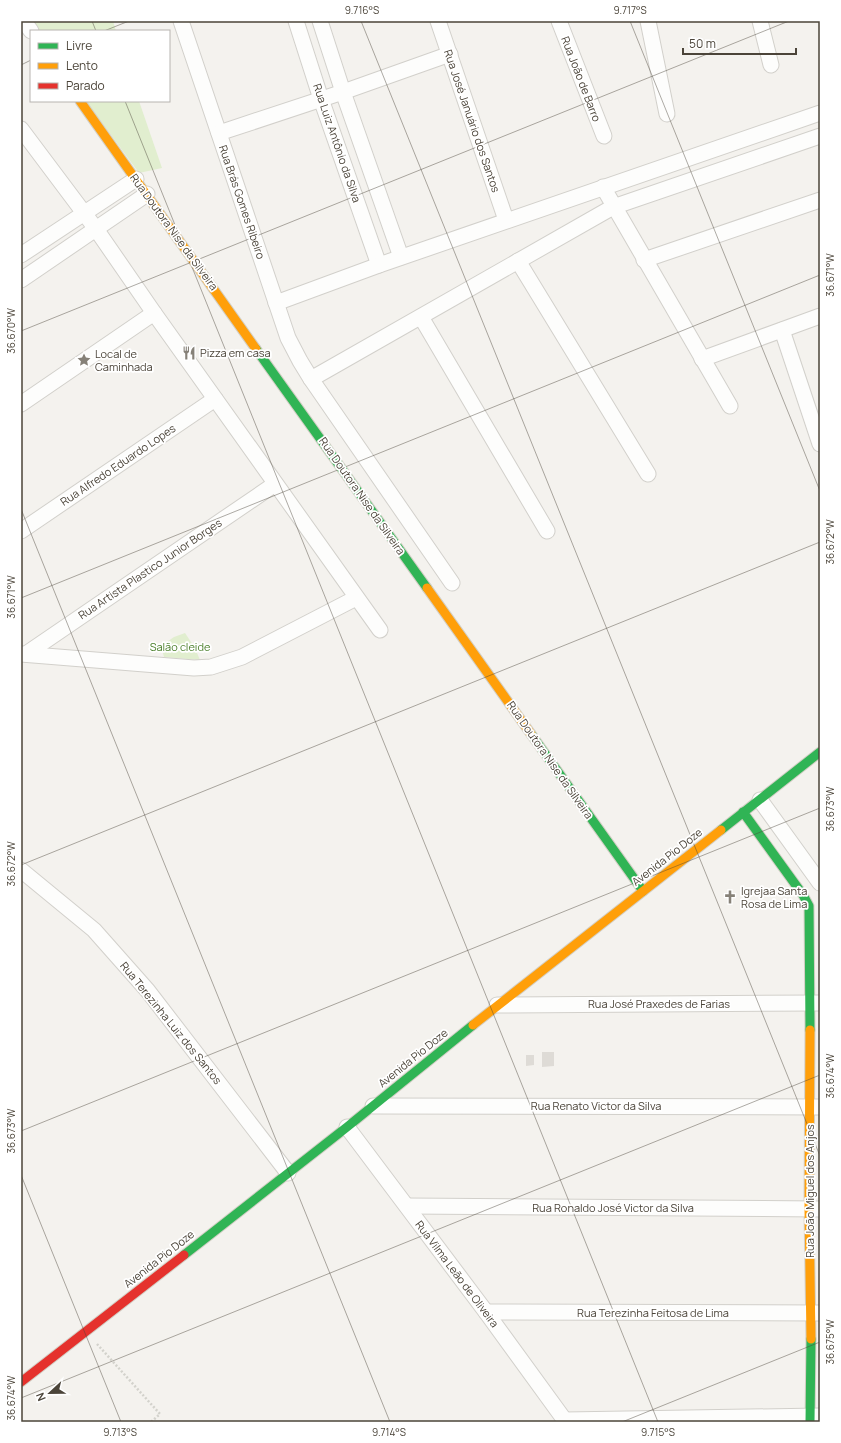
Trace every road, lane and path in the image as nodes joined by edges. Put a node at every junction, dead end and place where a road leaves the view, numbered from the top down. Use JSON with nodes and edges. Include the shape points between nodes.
{"nodes":[{"id":1,"x":24,"y":21,"type":"edge"},
{"id":2,"x":181,"y":21,"type":"edge"},
{"id":3,"x":296,"y":21,"type":"edge"},
{"id":4,"x":320,"y":21,"type":"edge"},
{"id":5,"x":438,"y":21,"type":"edge"},
{"id":6,"x":559,"y":21,"type":"edge"},
{"id":7,"x":648,"y":21,"type":"edge"},
{"id":8,"x":760,"y":21,"type":"edge"},
{"id":9,"x":30,"y":30,"type":"edge"},
{"id":10,"x":450,"y":54,"type":"junction"},
{"id":11,"x":770,"y":65,"type":"dead end"},
{"id":12,"x":343,"y":92,"type":"junction"},
{"id":13,"x":321,"y":99,"type":"junction"},
{"id":14,"x":81,"y":102,"type":"edge"},
{"id":15,"x":820,"y":113,"type":"edge"},
{"id":16,"x":667,"y":114,"type":"dead end"},
{"id":17,"x":22,"y":132,"type":"edge"},
{"id":18,"x":219,"y":133,"type":"junction"},
{"id":19,"x":604,"y":136,"type":"dead end"},
{"id":20,"x":820,"y":136,"type":"edge"},
{"id":21,"x":136,"y":179,"type":"junction"},
{"id":22,"x":603,"y":187,"type":"junction"},
{"id":23,"x":148,"y":194,"type":"junction"},
{"id":24,"x":820,"y":200,"type":"edge"},
{"id":25,"x":613,"y":207,"type":"junction"},
{"id":26,"x":83,"y":213,"type":"junction"},
{"id":27,"x":506,"y":220,"type":"junction"},
{"id":28,"x":96,"y":229,"type":"junction"},
{"id":29,"x":21,"y":255,"type":"edge"},
{"id":30,"x":401,"y":257,"type":"junction"},
{"id":31,"x":644,"y":260,"type":"junction"},
{"id":32,"x":518,"y":261,"type":"junction"},
{"id":33,"x":379,"y":265,"type":"junction"},
{"id":34,"x":21,"y":280,"type":"edge"},
{"id":35,"x":276,"y":303,"type":"junction"},
{"id":36,"x":154,"y":313,"type":"junction"},
{"id":37,"x":820,"y":316,"type":"edge"},
{"id":38,"x":421,"y":317,"type":"junction"},
{"id":39,"x":782,"y":330,"type":"junction"},
{"id":40,"x":702,"y":359,"type":"junction"},
{"id":41,"x":311,"y":379,"type":"junction"},
{"id":42,"x":215,"y":399,"type":"junction"},
{"id":43,"x":21,"y":404,"type":"edge"},
{"id":44,"x":730,"y":406,"type":"dead end"},
{"id":45,"x":820,"y":444,"type":"edge"},
{"id":46,"x":648,"y":474,"type":"dead end"},
{"id":47,"x":275,"y":484,"type":"junction"},
{"id":48,"x":21,"y":531,"type":"edge"},
{"id":49,"x":547,"y":531,"type":"dead end"},
{"id":50,"x":452,"y":583,"type":"dead end"},
{"id":51,"x":356,"y":598,"type":"junction"},
{"id":52,"x":380,"y":630,"type":"dead end"},
{"id":53,"x":23,"y":654,"type":"edge"},
{"id":54,"x":820,"y":752,"type":"edge"},
{"id":55,"x":760,"y":800,"type":"junction"},
{"id":56,"x":743,"y":812,"type":"junction"},
{"id":57,"x":21,"y":870,"type":"edge"},
{"id":58,"x":820,"y":883,"type":"edge"},
{"id":59,"x":643,"y":891,"type":"junction"},
{"id":60,"x":814,"y":904,"type":"edge"},
{"id":61,"x":815,"y":1003,"type":"edge"},
{"id":62,"x":497,"y":1004,"type":"junction"},
{"id":63,"x":373,"y":1106,"type":"junction"},
{"id":64,"x":815,"y":1107,"type":"edge"},
{"id":65,"x":347,"y":1127,"type":"junction"},
{"id":66,"x":288,"y":1173,"type":"junction"},
{"id":67,"x":407,"y":1206,"type":"junction"},
{"id":68,"x":814,"y":1209,"type":"edge"},
{"id":69,"x":486,"y":1312,"type":"junction"},
{"id":70,"x":815,"y":1313,"type":"edge"},
{"id":71,"x":86,"y":1331,"type":"junction"},
{"id":72,"x":21,"y":1382,"type":"edge"},
{"id":73,"x":813,"y":1418,"type":"edge"},
{"id":74,"x":704,"y":1420,"type":"edge"},
{"id":75,"x":565,"y":1421,"type":"edge"},
{"id":76,"x":151,"y":1422,"type":"edge"}],
"edges":[{"from":1,"to":9,"type":"street"},
{"from":2,"to":18,"type":"street","name":"Rua Brás Gomes Ribeiro"},
{"from":3,"to":13,"type":"street","name":"Rua Luiz Antônio da Silva"},
{"from":4,"to":12,"type":"street","name":"Rua Luiz Antônio da Silva"},
{"from":5,"to":10,"type":"street","name":"Rua José Januário dos Santos"},
{"from":6,"to":19,"type":"street","name":"Rua João de Barro"},
{"from":7,"to":16,"type":"street"},
{"from":8,"to":11,"type":"street"},
{"from":10,"to":12,"type":"street"},
{"from":10,"to":27,"type":"street","name":"Rua José Januário dos Santos"},
{"from":12,"to":13,"type":"street"},
{"from":12,"to":30,"type":"street","name":"Rua Luiz Antônio da Silva"},
{"from":13,"to":18,"type":"street"},
{"from":13,"to":33,"type":"street","name":"Rua Luiz Antônio da Silva"},
{"from":14,"to":21,"type":"street","name":"Rua Doutora Nise da Silveira"},
{"from":15,"to":22,"type":"street"},
{"from":17,"to":26,"type":"street"},
{"from":18,"to":35,"type":"street","name":"Rua Brás Gomes Ribeiro"},
{"from":20,"to":25,"type":"street"},
{"from":21,"to":23,"type":"street","name":"Rua Doutora Nise da Silveira"},
{"from":21,"to":26,"type":"street"},
{"from":22,"to":25,"type":"street"},
{"from":22,"to":27,"type":"street"},
{"from":23,"to":28,"type":"street"},
{"from":23,"to":59,"type":"street","name":"Rua Doutora Nise da Silveira"},
{"from":24,"to":31,"type":"street"},
{"from":25,"to":31,"type":"street"},
{"from":25,"to":32,"type":"street"},
{"from":26,"to":28,"type":"street"},
{"from":26,"to":29,"type":"street"},
{"from":27,"to":30,"type":"street"},
{"from":28,"to":34,"type":"street"},
{"from":28,"to":36,"type":"street"},
{"from":30,"to":33,"type":"street"},
{"from":31,"to":40,"type":"street"},
{"from":32,"to":38,"type":"street"},
{"from":32,"to":46,"type":"street"},
{"from":33,"to":35,"type":"street"},
{"from":35,"to":41,"type":"street","name":"Rua Brás Gomes Ribeiro","via":[[288,338]]},
{"from":36,"to":42,"type":"street"},
{"from":36,"to":43,"type":"street"},
{"from":37,"to":39,"type":"street"},
{"from":38,"to":41,"type":"street"},
{"from":38,"to":49,"type":"street"},
{"from":39,"to":40,"type":"street"},
{"from":39,"to":45,"type":"street"},
{"from":40,"to":44,"type":"street"},
{"from":41,"to":50,"type":"street","name":"Rua Brás Gomes Ribeiro"},
{"from":42,"to":47,"type":"street"},
{"from":42,"to":48,"type":"street","name":"Rua Alfredo Eduardo Lopes"},
{"from":47,"to":51,"type":"street"},
{"from":47,"to":53,"type":"street","name":"Rua Artista Plastico Junior Borges"},
{"from":51,"to":52,"type":"street"},
{"from":51,"to":53,"type":"street","via":[[242,657],[212,667],[194,668]]},
{"from":54,"to":55,"type":"street","name":"Avenida Pio Doze"},
{"from":55,"to":56,"type":"street","name":"Avenida Pio Doze"},
{"from":55,"to":58,"type":"street"},
{"from":56,"to":59,"type":"street","name":"Avenida Pio Doze"},
{"from":56,"to":60,"type":"street","name":"Rua João Miguel dos Anjos","via":[[803,895]]},
{"from":57,"to":66,"type":"street","name":"Rua Terezinha Luiz dos Santos","via":[[94,930],[148,990]]},
{"from":59,"to":62,"type":"street","name":"Avenida Pio Doze"},
{"from":60,"to":61,"type":"street","name":"Rua João Miguel dos Anjos"},
{"from":61,"to":62,"type":"street","name":"Rua José Praxedes de Farias"},
{"from":61,"to":64,"type":"street","name":"Rua João Miguel dos Anjos"},
{"from":62,"to":63,"type":"street","name":"Avenida Pio Doze"},
{"from":63,"to":64,"type":"street","name":"Rua Renato Victor da Silva"},
{"from":63,"to":65,"type":"street","name":"Avenida Pio Doze"},
{"from":64,"to":68,"type":"street","name":"Rua João Miguel dos Anjos"},
{"from":65,"to":66,"type":"street","name":"Avenida Pio Doze"},
{"from":65,"to":67,"type":"street","name":"Rua Vilma Leão de Oliveira"},
{"from":66,"to":71,"type":"street","name":"Avenida Pio Doze"},
{"from":67,"to":68,"type":"street","name":"Rua Ronaldo José Victor da Silva"},
{"from":67,"to":69,"type":"street","name":"Rua Vilma Leão de Oliveira"},
{"from":68,"to":70,"type":"street","name":"Rua João Miguel dos Anjos"},
{"from":69,"to":70,"type":"street","name":"Rua Terezinha Feitosa de Lima"},
{"from":69,"to":75,"type":"street","name":"Rua Vilma Leão de Oliveira"},
{"from":70,"to":73,"type":"street","name":"Rua João Miguel dos Anjos"},
{"from":71,"to":72,"type":"street","name":"Avenida Pio Doze"},
{"from":71,"to":76,"type":"path","via":[[160,1414]]},
{"from":73,"to":74,"type":"street"},
{"from":74,"to":75,"type":"street"}]}
